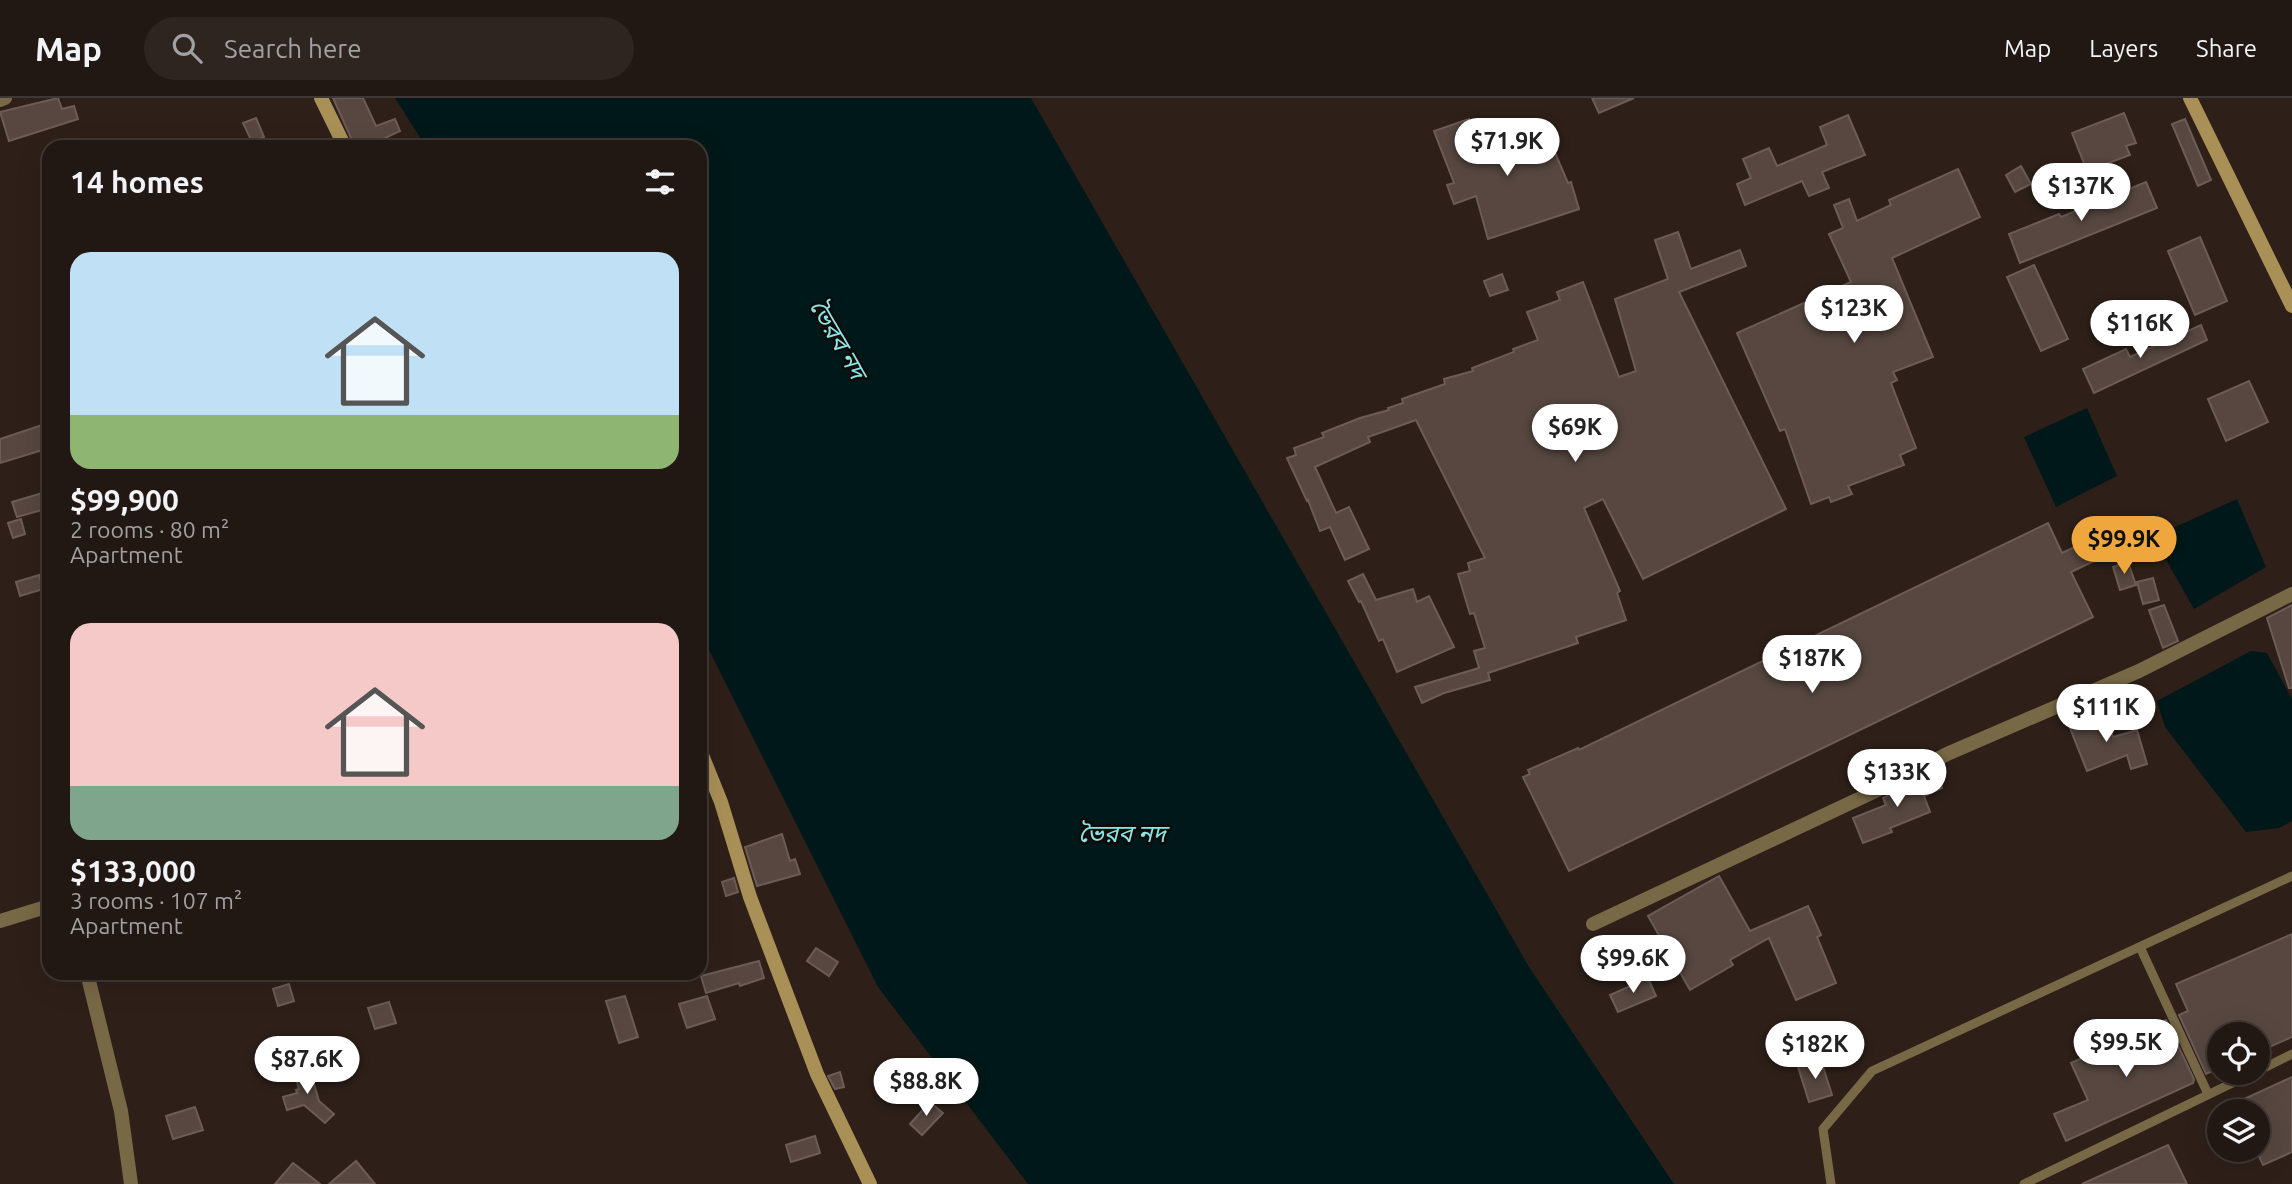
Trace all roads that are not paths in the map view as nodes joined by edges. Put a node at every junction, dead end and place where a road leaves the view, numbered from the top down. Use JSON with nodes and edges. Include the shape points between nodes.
{"nodes":[{"id":1,"x":5,"y":98,"type":"edge"},
{"id":2,"x":321,"y":98,"type":"edge"},
{"id":3,"x":2190,"y":98,"type":"edge"},
{"id":4,"x":0,"y":100,"type":"edge"},
{"id":5,"x":342,"y":140,"type":"edge"},
{"id":6,"x":2292,"y":306,"type":"edge"},
{"id":7,"x":2292,"y":594,"type":"edge"},
{"id":8,"x":707,"y":767,"type":"edge"},
{"id":9,"x":2292,"y":876,"type":"edge"},
{"id":10,"x":42,"y":908,"type":"edge"},
{"id":11,"x":0,"y":921,"type":"edge"},
{"id":12,"x":1592,"y":924,"type":"dead end"},
{"id":13,"x":2140,"y":947,"type":"junction"},
{"id":14,"x":89,"y":980,"type":"edge"},
{"id":15,"x":2292,"y":1054,"type":"edge"},
{"id":16,"x":2270,"y":1065,"type":"edge"},
{"id":17,"x":2227,"y":1085,"type":"edge"},
{"id":18,"x":2208,"y":1094,"type":"junction"},
{"id":19,"x":131,"y":1184,"type":"edge"},
{"id":20,"x":870,"y":1184,"type":"edge"},
{"id":21,"x":1831,"y":1184,"type":"edge"},
{"id":22,"x":2024,"y":1184,"type":"edge"}],
"edges":[{"from":1,"to":4,"type":"street"},
{"from":2,"to":5,"type":"street"},
{"from":3,"to":6,"type":"street"},
{"from":7,"to":12,"type":"street","via":[[2139,671],[1947,754]]},
{"from":8,"to":20,"type":"street","via":[[817,1074]]},
{"from":9,"to":13,"type":"lane"},
{"from":10,"to":11,"type":"street"},
{"from":13,"to":18,"type":"lane"},
{"from":13,"to":21,"type":"lane","via":[[1872,1071],[1823,1129]]},
{"from":14,"to":19,"type":"street","via":[[121,1111]]},
{"from":15,"to":16,"type":"lane"},
{"from":17,"to":18,"type":"lane"},
{"from":18,"to":22,"type":"lane"}]}
